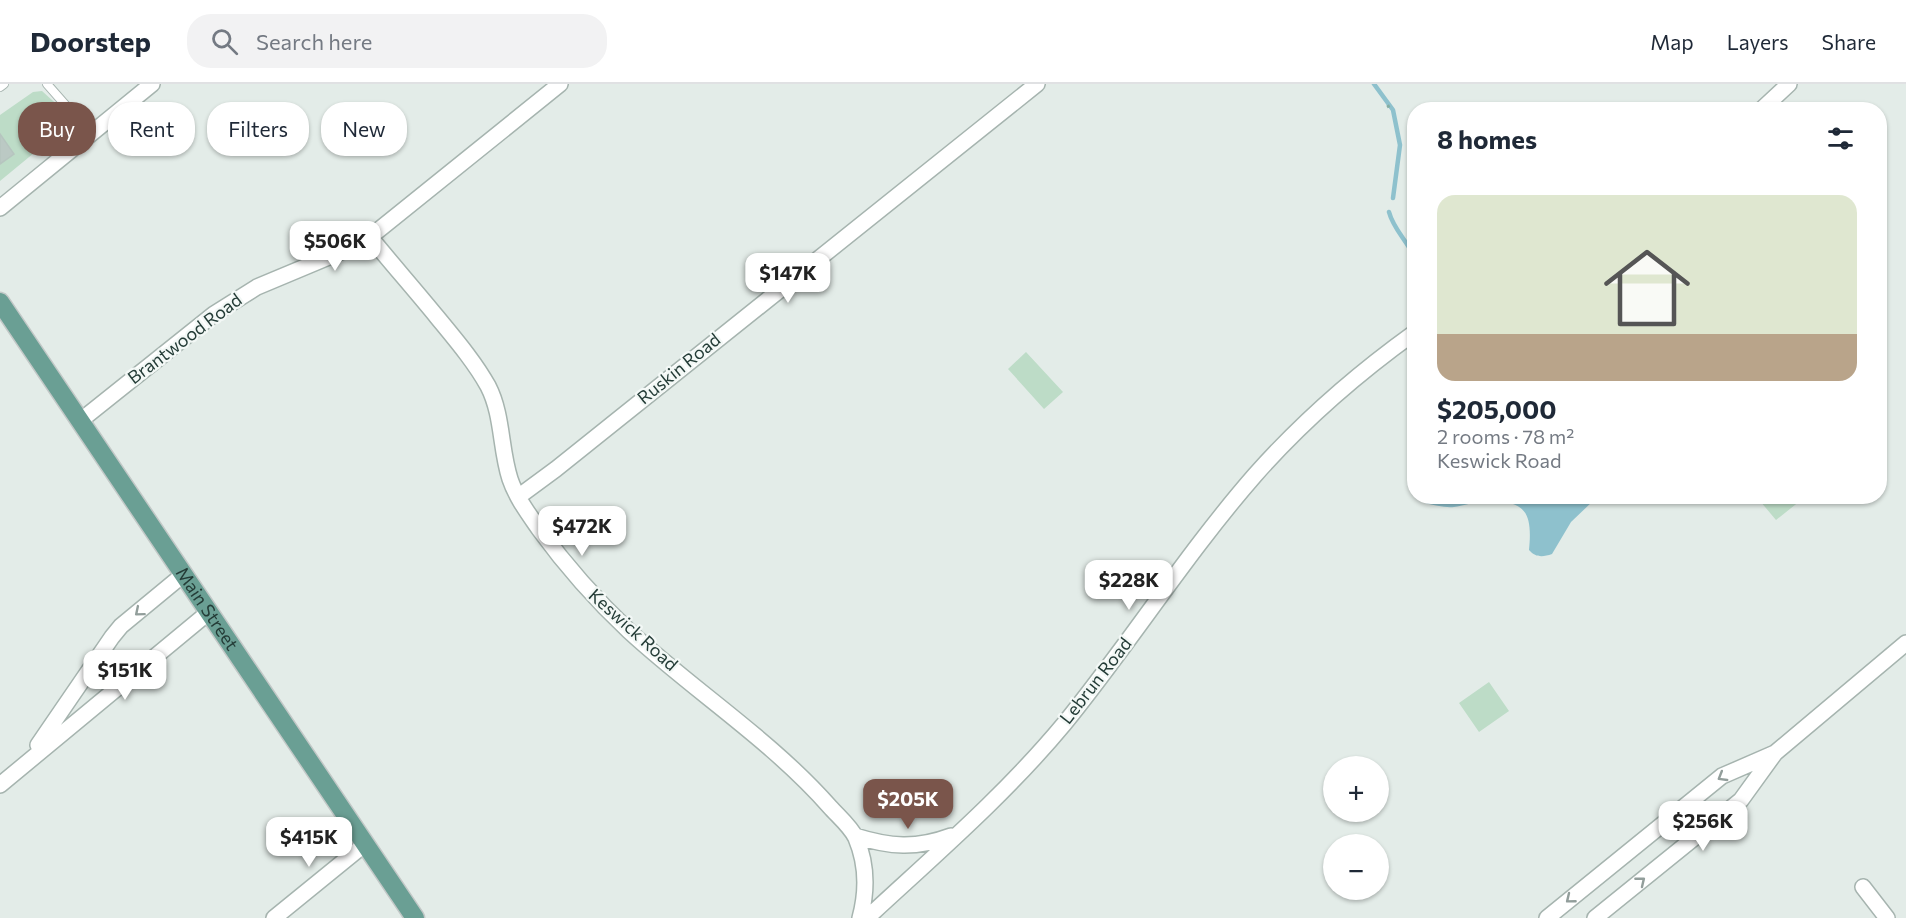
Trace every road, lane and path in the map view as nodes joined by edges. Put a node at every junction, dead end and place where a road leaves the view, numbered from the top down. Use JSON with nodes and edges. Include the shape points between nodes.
{"nodes":[{"id":1,"x":4,"y":84,"type":"edge"},
{"id":2,"x":47,"y":84,"type":"edge"},
{"id":3,"x":152,"y":84,"type":"edge"},
{"id":4,"x":560,"y":84,"type":"edge"},
{"id":5,"x":1037,"y":84,"type":"edge"},
{"id":6,"x":1789,"y":84,"type":"edge"},
{"id":7,"x":0,"y":87,"type":"edge"},
{"id":8,"x":63,"y":102,"type":"edge"},
{"id":9,"x":1770,"y":102,"type":"edge"},
{"id":10,"x":1393,"y":104,"type":"dead end"},
{"id":11,"x":1387,"y":107,"type":"dead end"},
{"id":12,"x":96,"y":130,"type":"edge"},
{"id":13,"x":64,"y":156,"type":"edge"},
{"id":14,"x":0,"y":208,"type":"edge"},
{"id":15,"x":370,"y":237,"type":"junction"},
{"id":16,"x":0,"y":302,"type":"edge"},
{"id":17,"x":1407,"y":339,"type":"edge"},
{"id":18,"x":80,"y":421,"type":"junction"},
{"id":19,"x":518,"y":497,"type":"junction"},
{"id":20,"x":184,"y":574,"type":"junction"},
{"id":21,"x":209,"y":612,"type":"junction"},
{"id":22,"x":1906,"y":643,"type":"edge"},
{"id":23,"x":1775,"y":753,"type":"junction"},
{"id":24,"x":21,"y":767,"type":"junction"},
{"id":25,"x":0,"y":785,"type":"edge"},
{"id":26,"x":961,"y":833,"type":"junction"},
{"id":27,"x":855,"y":836,"type":"junction"},
{"id":28,"x":365,"y":844,"type":"junction"},
{"id":29,"x":1863,"y":887,"type":"dead end"},
{"id":30,"x":274,"y":918,"type":"edge"},
{"id":31,"x":415,"y":918,"type":"edge"},
{"id":32,"x":860,"y":918,"type":"edge"},
{"id":33,"x":867,"y":918,"type":"edge"},
{"id":34,"x":1547,"y":918,"type":"edge"},
{"id":35,"x":1595,"y":918,"type":"edge"},
{"id":36,"x":1887,"y":918,"type":"edge"}],
"edges":[{"from":1,"to":7,"type":"lane"},
{"from":2,"to":8,"type":"lane"},
{"from":3,"to":12,"type":"street"},
{"from":4,"to":15,"type":"street","name":"Brantwood Road"},
{"from":5,"to":19,"type":"street","name":"Ruskin Road"},
{"from":6,"to":9,"type":"street"},
{"from":10,"to":11,"type":"path"},
{"from":13,"to":14,"type":"street"},
{"from":15,"to":18,"type":"street","name":"Brantwood Road","via":[[256,287],[214,314]]},
{"from":15,"to":19,"type":"street","name":"Keswick Road","via":[[466,352],[488,387],[497,409],[505,464]]},
{"from":16,"to":18,"type":"main road","name":"Main Street"},
{"from":17,"to":26,"type":"street","name":"Lebrun Road","via":[[1346,387],[1257,473],[1064,724],[1027,768]]},
{"from":18,"to":20,"type":"main road","name":"Main Street"},
{"from":19,"to":27,"type":"street","name":"Keswick Road","via":[[554,549],[594,596],[630,632],[814,789]]},
{"from":20,"to":21,"type":"main road","name":"Main Street"},
{"from":20,"to":24,"type":"street","one_way":true,"via":[[121,626]]},
{"from":21,"to":24,"type":"street"},
{"from":21,"to":28,"type":"main road","name":"Main Street"},
{"from":22,"to":23,"type":"street"},
{"from":23,"to":34,"type":"street","one_way":true,"via":[[1722,776]]},
{"from":35,"to":23,"type":"street","one_way":true,"via":[[1741,800]]},
{"from":24,"to":25,"type":"street"},
{"from":26,"to":27,"type":"street","via":[[908,846],[881,844]]},
{"from":26,"to":33,"type":"street","name":"Lebrun Road"},
{"from":27,"to":32,"type":"street","name":"Keswick Road","via":[[866,881]]},
{"from":28,"to":30,"type":"street"},
{"from":28,"to":31,"type":"main road","name":"Main Street"},
{"from":29,"to":36,"type":"street"}]}
